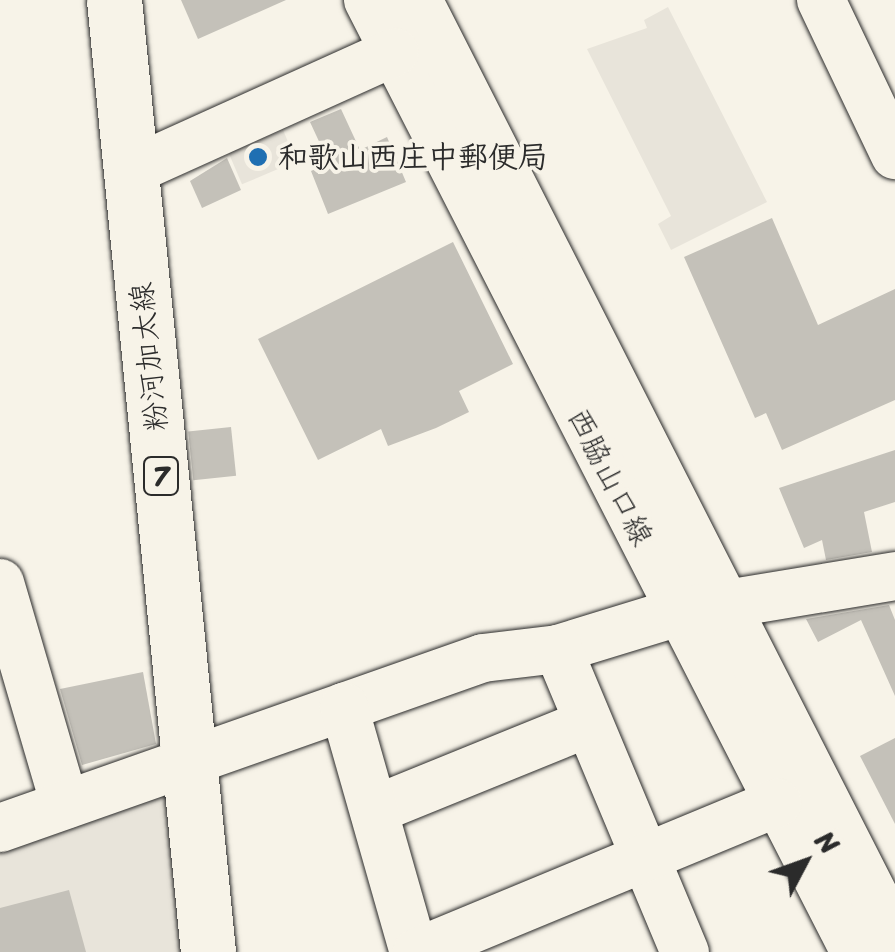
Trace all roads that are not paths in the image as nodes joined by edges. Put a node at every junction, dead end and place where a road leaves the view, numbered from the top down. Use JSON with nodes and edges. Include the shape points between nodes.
{"nodes":[{"id":1,"x":114,"y":0,"type":"edge"},
{"id":2,"x":368,"y":0,"type":"edge"},
{"id":3,"x":418,"y":0,"type":"edge"},
{"id":4,"x":821,"y":0,"type":"edge"},
{"id":5,"x":394,"y":52,"type":"junction"},
{"id":6,"x":895,"y":156,"type":"edge"},
{"id":7,"x":131,"y":171,"type":"junction"},
{"id":8,"x":895,"y":576,"type":"edge"},
{"id":9,"x":0,"y":583,"type":"edge"},
{"id":10,"x":728,"y":605,"type":"junction"},
{"id":11,"x":678,"y":612,"type":"junction"},
{"id":12,"x":558,"y":649,"type":"junction"},
{"id":13,"x":344,"y":707,"type":"junction"},
{"id":14,"x":588,"y":722,"type":"junction"},
{"id":15,"x":189,"y":756,"type":"junction"},
{"id":16,"x":778,"y":802,"type":"junction"},
{"id":17,"x":66,"y":805,"type":"junction"},
{"id":18,"x":374,"y":810,"type":"junction"},
{"id":19,"x":0,"y":828,"type":"edge"},
{"id":20,"x":645,"y":858,"type":"junction"},
{"id":21,"x":895,"y":937,"type":"edge"},
{"id":22,"x":208,"y":952,"type":"edge"},
{"id":23,"x":416,"y":952,"type":"edge"},
{"id":24,"x":685,"y":952,"type":"edge"},
{"id":25,"x":855,"y":952,"type":"edge"}],
"edges":[{"from":1,"to":7,"type":"main road","name":"粉河加太線","number":"7"},
{"from":2,"to":5,"type":"street","name":"西脇山口線"},
{"from":3,"to":10,"type":"street","name":"西脇山口線"},
{"from":4,"to":6,"type":"street"},
{"from":5,"to":7,"type":"street"},
{"from":5,"to":11,"type":"street","name":"西脇山口線"},
{"from":7,"to":15,"type":"main road","name":"粉河加太線","number":"7"},
{"from":8,"to":10,"type":"street"},
{"from":9,"to":17,"type":"street"},
{"from":10,"to":11,"type":"street"},
{"from":10,"to":21,"type":"street","name":"西脇山口線"},
{"from":11,"to":12,"type":"street"},
{"from":11,"to":16,"type":"street","name":"西脇山口線"},
{"from":12,"to":13,"type":"street","via":[[483,658]]},
{"from":12,"to":14,"type":"street"},
{"from":13,"to":15,"type":"street"},
{"from":13,"to":18,"type":"street"},
{"from":14,"to":18,"type":"street"},
{"from":14,"to":20,"type":"street"},
{"from":15,"to":17,"type":"street"},
{"from":15,"to":22,"type":"main road","name":"粉河加太線","number":"7"},
{"from":16,"to":20,"type":"street"},
{"from":16,"to":25,"type":"street","name":"西脇山口線"},
{"from":17,"to":19,"type":"street"},
{"from":18,"to":23,"type":"street"},
{"from":20,"to":23,"type":"street"},
{"from":20,"to":24,"type":"street"}]}
